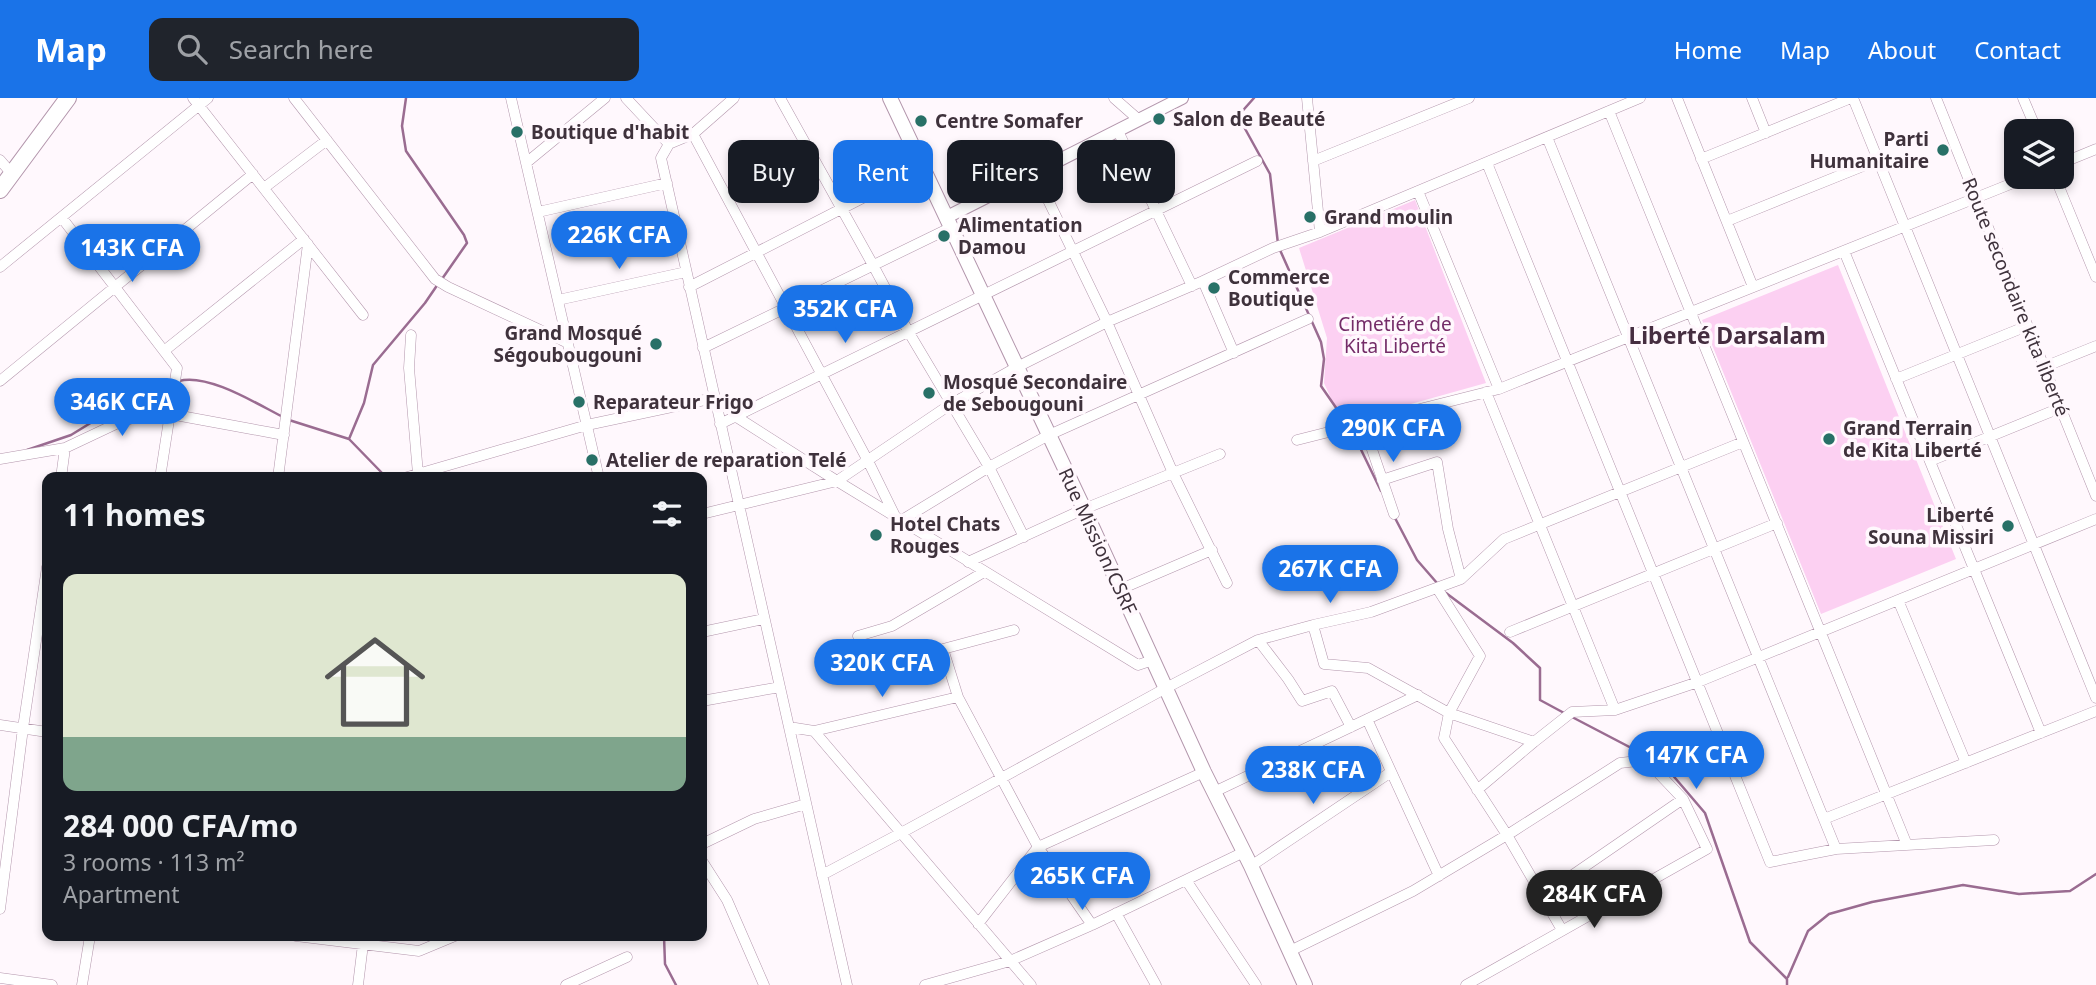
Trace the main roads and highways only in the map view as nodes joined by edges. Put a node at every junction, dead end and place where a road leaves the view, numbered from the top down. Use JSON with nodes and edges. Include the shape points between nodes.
{"nodes":[{"id":1,"x":68,"y":98,"type":"edge"},
{"id":2,"x":890,"y":98,"type":"edge"},
{"id":3,"x":0,"y":190,"type":"edge"},
{"id":4,"x":1305,"y":985,"type":"edge"}],
"edges":[{"from":1,"to":3,"type":"main road"},
{"from":2,"to":4,"type":"main road","name":"Rue Mission/CSRF"}]}
